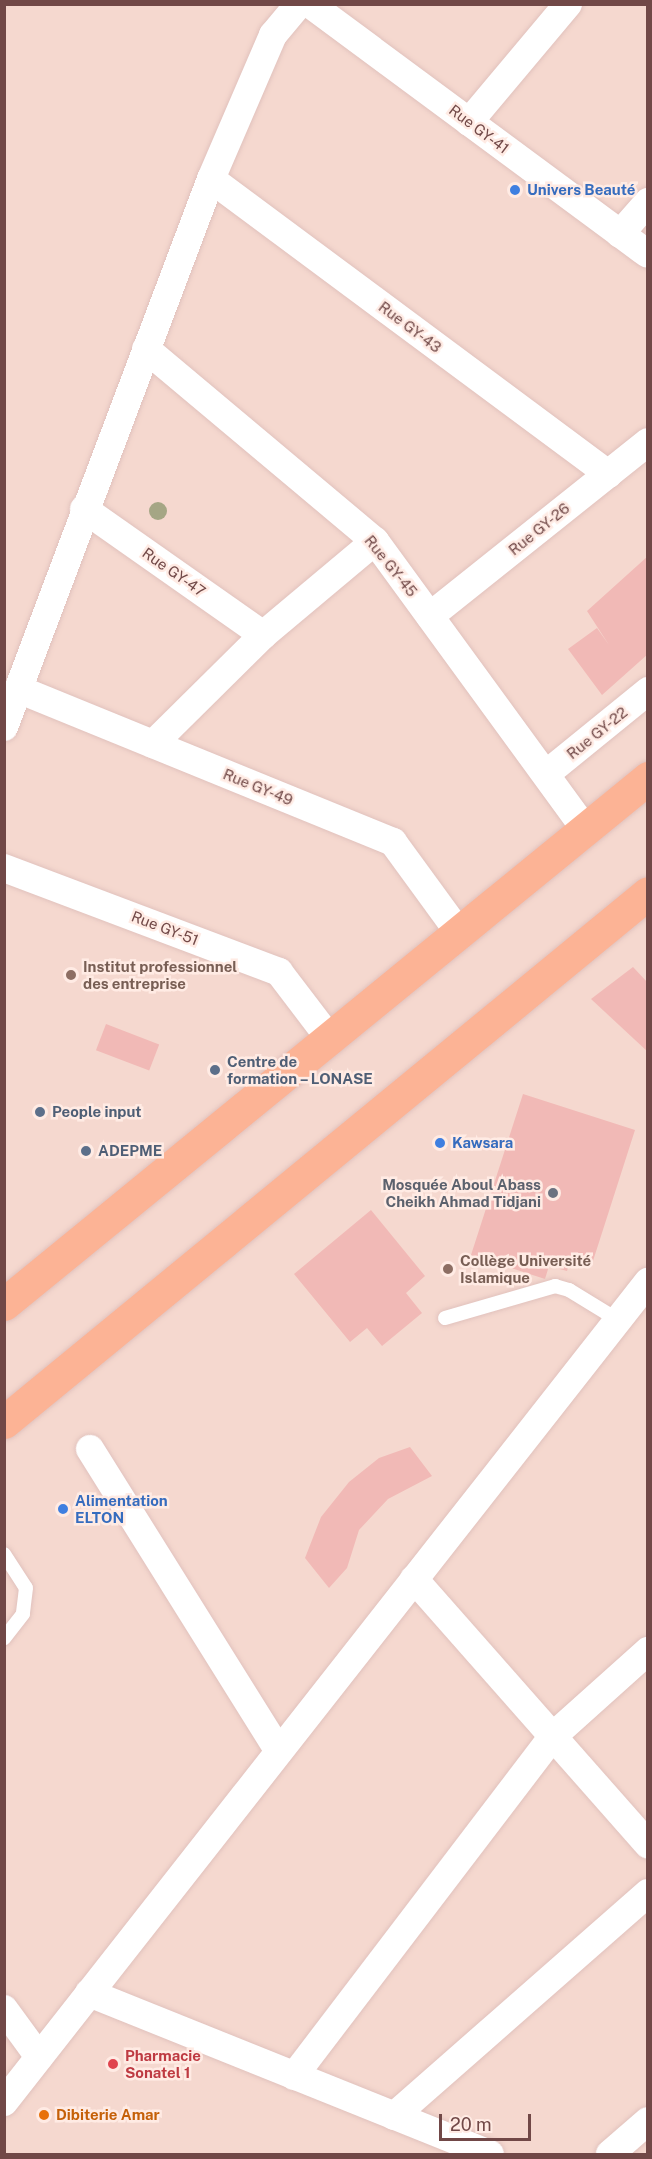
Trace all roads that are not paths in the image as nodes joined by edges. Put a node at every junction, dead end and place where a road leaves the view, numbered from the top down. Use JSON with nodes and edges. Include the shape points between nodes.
{"nodes":[{"id":1,"x":568,"y":4,"type":"edge"},
{"id":2,"x":296,"y":6,"type":"edge"},
{"id":3,"x":469,"y":122,"type":"junction"},
{"id":4,"x":212,"y":179,"type":"junction"},
{"id":5,"x":648,"y":202,"type":"edge"},
{"id":6,"x":620,"y":234,"type":"junction"},
{"id":7,"x":648,"y":254,"type":"edge"},
{"id":8,"x":146,"y":349,"type":"junction"},
{"id":9,"x":648,"y":442,"type":"edge"},
{"id":10,"x":608,"y":474,"type":"junction"},
{"id":11,"x":84,"y":509,"type":"junction"},
{"id":12,"x":375,"y":541,"type":"junction"},
{"id":13,"x":430,"y":616,"type":"junction"},
{"id":14,"x":263,"y":635,"type":"junction"},
{"id":15,"x":18,"y":689,"type":"junction"},
{"id":16,"x":648,"y":691,"type":"edge"},
{"id":17,"x":4,"y":727,"type":"edge"},
{"id":18,"x":153,"y":744,"type":"junction"},
{"id":19,"x":546,"y":774,"type":"junction"},
{"id":20,"x":648,"y":778,"type":"edge"},
{"id":21,"x":586,"y":830,"type":"junction"},
{"id":22,"x":4,"y":868,"type":"edge"},
{"id":23,"x":648,"y":893,"type":"edge"},
{"id":24,"x":459,"y":934,"type":"junction"},
{"id":25,"x":330,"y":1039,"type":"junction"},
{"id":26,"x":645,"y":1290,"type":"edge"},
{"id":27,"x":4,"y":1304,"type":"edge"},
{"id":28,"x":445,"y":1318,"type":"dead end"},
{"id":29,"x":618,"y":1320,"type":"junction"},
{"id":30,"x":4,"y":1422,"type":"edge"},
{"id":31,"x":90,"y":1449,"type":"dead end"},
{"id":32,"x":4,"y":1554,"type":"edge"},
{"id":33,"x":414,"y":1579,"type":"junction"},
{"id":34,"x":4,"y":1638,"type":"edge"},
{"id":35,"x":648,"y":1651,"type":"edge"},
{"id":36,"x":552,"y":1737,"type":"junction"},
{"id":37,"x":279,"y":1751,"type":"junction"},
{"id":38,"x":648,"y":1844,"type":"edge"},
{"id":39,"x":648,"y":1893,"type":"edge"},
{"id":40,"x":89,"y":1993,"type":"junction"},
{"id":41,"x":4,"y":2010,"type":"edge"},
{"id":42,"x":39,"y":2057,"type":"junction"},
{"id":43,"x":294,"y":2076,"type":"junction"},
{"id":44,"x":4,"y":2102,"type":"edge"},
{"id":45,"x":394,"y":2116,"type":"junction"},
{"id":46,"x":648,"y":2121,"type":"edge"},
{"id":47,"x":490,"y":2154,"type":"edge"},
{"id":48,"x":610,"y":2154,"type":"edge"}],
"edges":[{"from":1,"to":3,"type":"street"},
{"from":2,"to":3,"type":"street","name":"Rue GY-41"},
{"from":2,"to":4,"type":"street","via":[[273,35]]},
{"from":3,"to":6,"type":"street","name":"Rue GY-41"},
{"from":4,"to":8,"type":"street"},
{"from":4,"to":10,"type":"street","name":"Rue GY-43"},
{"from":5,"to":6,"type":"street"},
{"from":6,"to":7,"type":"street","name":"Rue GY-41"},
{"from":8,"to":11,"type":"street"},
{"from":8,"to":12,"type":"street","name":"Rue GY-45"},
{"from":9,"to":10,"type":"street","name":"Rue GY-26"},
{"from":10,"to":13,"type":"street","name":"Rue GY-26"},
{"from":11,"to":14,"type":"street","name":"Rue GY-47"},
{"from":11,"to":15,"type":"street"},
{"from":12,"to":13,"type":"street","name":"Rue GY-45"},
{"from":12,"to":14,"type":"street"},
{"from":13,"to":19,"type":"street","name":"Rue GY-45"},
{"from":14,"to":18,"type":"street"},
{"from":15,"to":17,"type":"street"},
{"from":15,"to":18,"type":"street","name":"Rue GY-49"},
{"from":16,"to":19,"type":"street","name":"Rue GY-22"},
{"from":18,"to":24,"type":"street","name":"Rue GY-49","via":[[393,842]]},
{"from":19,"to":21,"type":"street","name":"Rue GY-45"},
{"from":20,"to":21,"type":"main road"},
{"from":21,"to":24,"type":"main road"},
{"from":22,"to":25,"type":"street","name":"Rue GY-51","via":[[279,972]]},
{"from":23,"to":30,"type":"main road"},
{"from":24,"to":25,"type":"main road"},
{"from":25,"to":27,"type":"main road"},
{"from":26,"to":29,"type":"street"},
{"from":28,"to":29,"type":"lane","via":[[555,1286],[569,1290]]},
{"from":29,"to":33,"type":"street"},
{"from":31,"to":37,"type":"street"},
{"from":32,"to":34,"type":"lane","via":[[26,1588],[23,1614]]},
{"from":33,"to":36,"type":"street"},
{"from":33,"to":37,"type":"street"},
{"from":35,"to":36,"type":"street"},
{"from":36,"to":38,"type":"street"},
{"from":36,"to":43,"type":"street"},
{"from":37,"to":40,"type":"street"},
{"from":39,"to":45,"type":"street"},
{"from":40,"to":42,"type":"street"},
{"from":40,"to":43,"type":"street"},
{"from":41,"to":42,"type":"street"},
{"from":42,"to":44,"type":"street"},
{"from":43,"to":45,"type":"street"},
{"from":45,"to":47,"type":"street"},
{"from":46,"to":48,"type":"street"}]}
